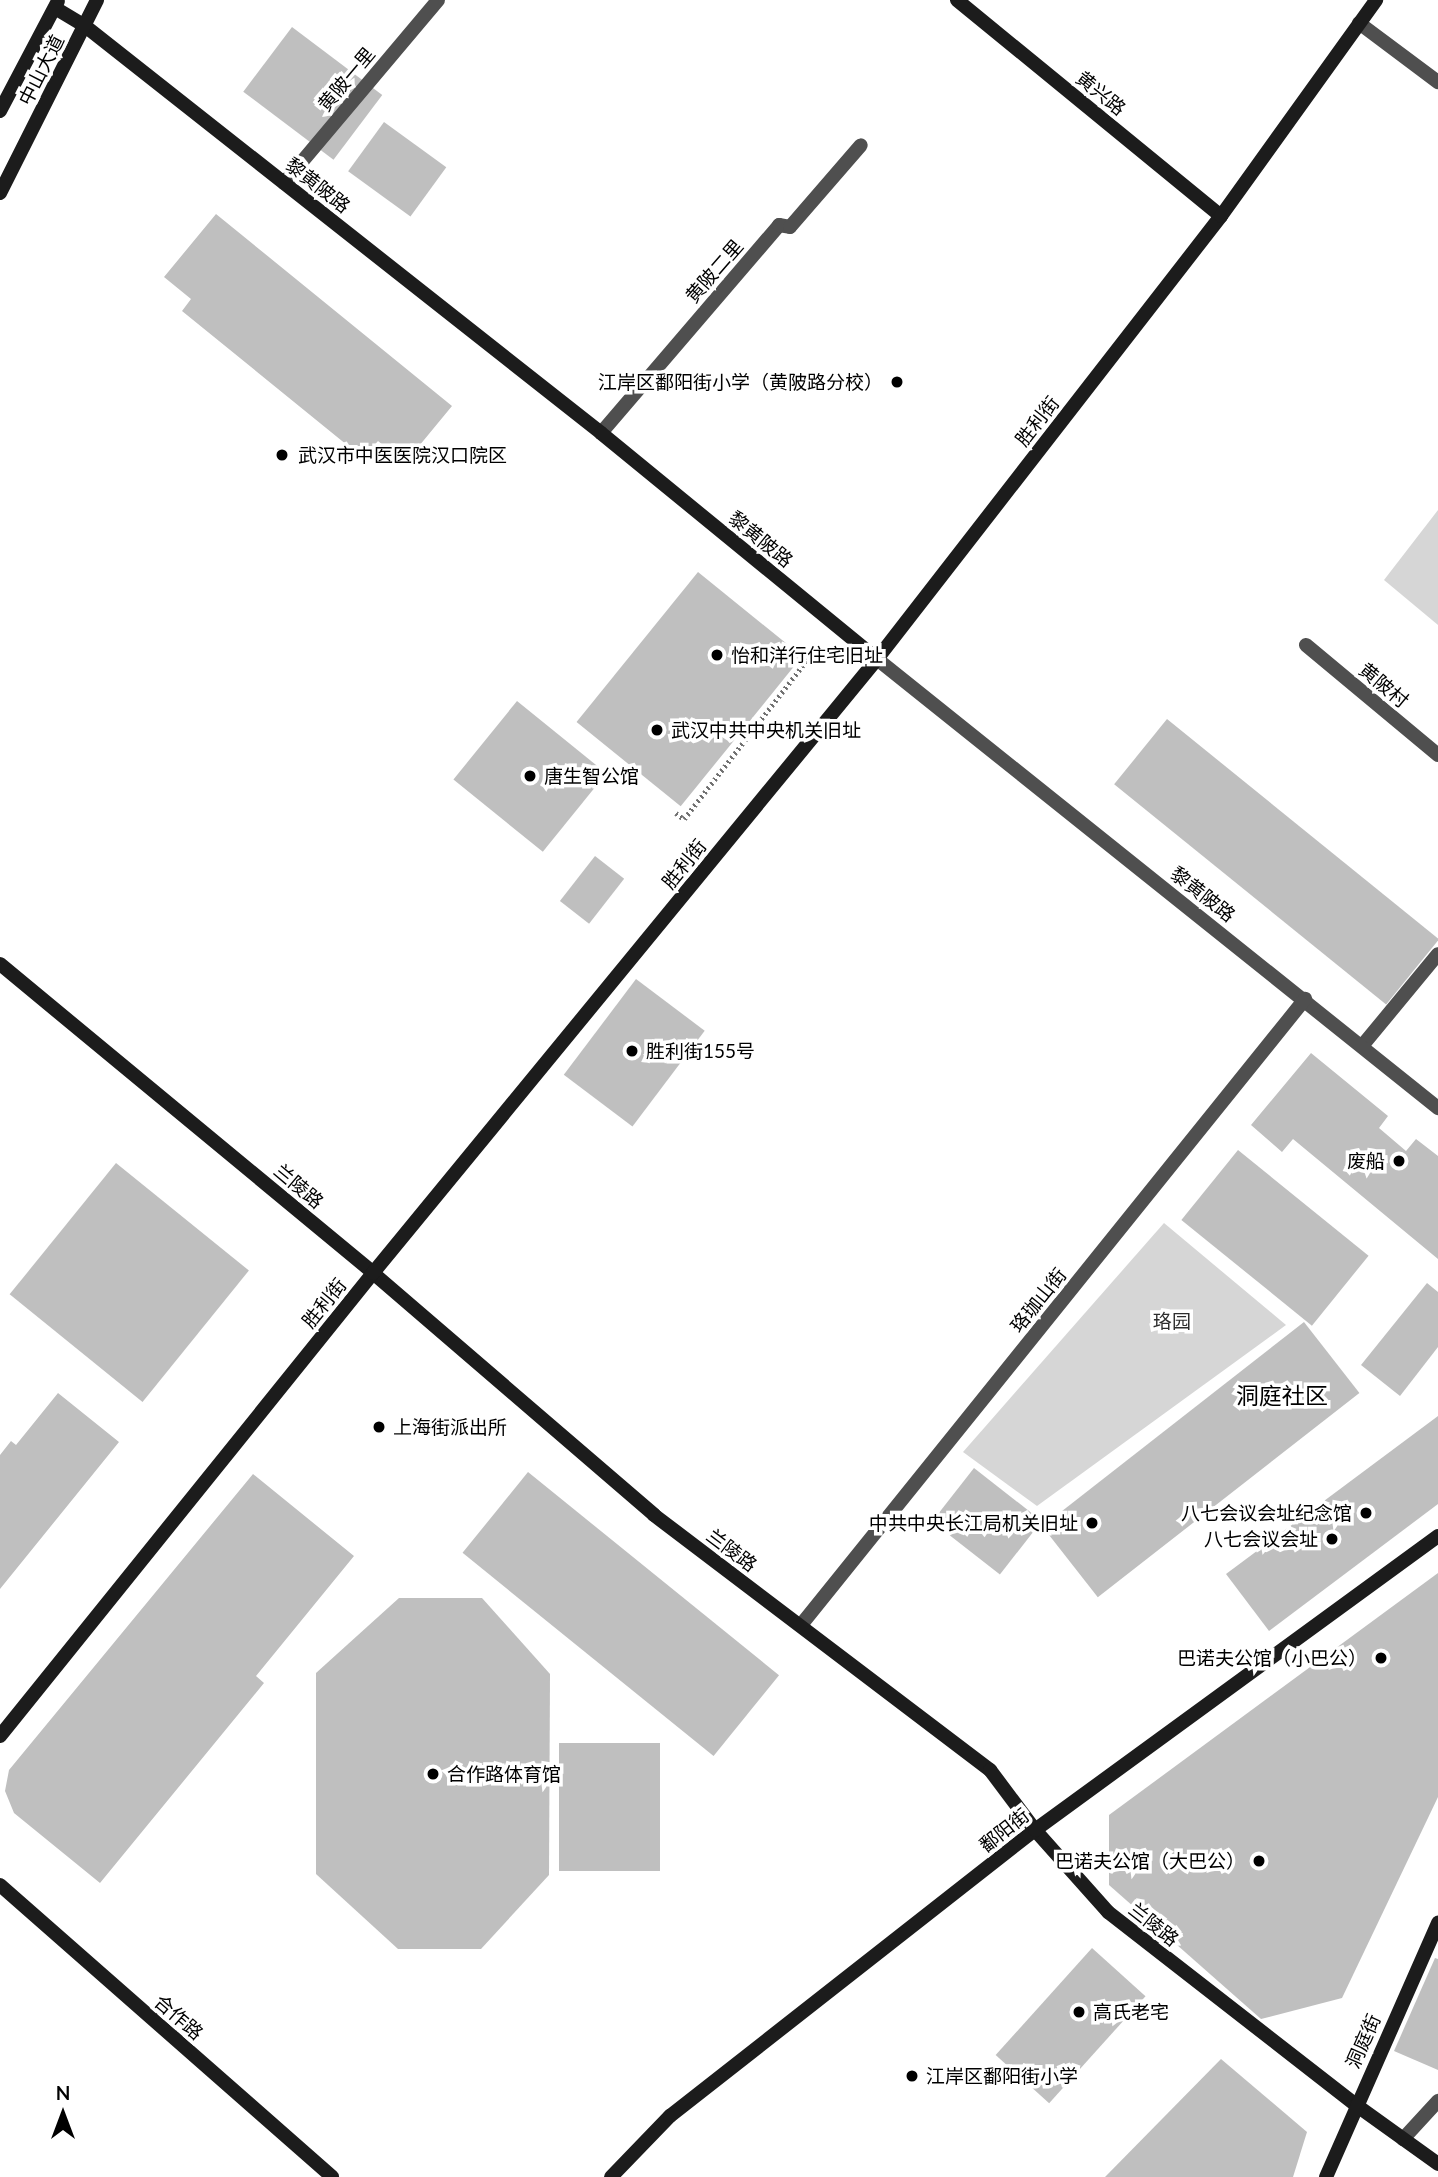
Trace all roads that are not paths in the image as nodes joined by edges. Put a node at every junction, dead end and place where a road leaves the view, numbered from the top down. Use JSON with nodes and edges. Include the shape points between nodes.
{"nodes":[{"id":1,"x":97,"y":0,"type":"edge"},
{"id":2,"x":438,"y":0,"type":"edge"},
{"id":3,"x":957,"y":0,"type":"edge"},
{"id":4,"x":1376,"y":0,"type":"edge"},
{"id":5,"x":57,"y":4,"type":"edge"},
{"id":6,"x":1359,"y":23,"type":"junction"},
{"id":7,"x":85,"y":26,"type":"junction"},
{"id":8,"x":1438,"y":82,"type":"edge"},
{"id":9,"x":0,"y":111,"type":"edge"},
{"id":10,"x":861,"y":145,"type":"dead end"},
{"id":11,"x":284,"y":183,"type":"junction"},
{"id":12,"x":0,"y":193,"type":"edge"},
{"id":13,"x":1221,"y":216,"type":"junction"},
{"id":14,"x":601,"y":433,"type":"junction"},
{"id":15,"x":1306,"y":645,"type":"dead end"},
{"id":16,"x":877,"y":659,"type":"junction"},
{"id":17,"x":1438,"y":755,"type":"edge"},
{"id":18,"x":1438,"y":954,"type":"edge"},
{"id":19,"x":0,"y":964,"type":"edge"},
{"id":20,"x":1305,"y":999,"type":"junction"},
{"id":21,"x":1362,"y":1046,"type":"junction"},
{"id":22,"x":1438,"y":1108,"type":"edge"},
{"id":23,"x":373,"y":1273,"type":"junction"},
{"id":24,"x":1438,"y":1536,"type":"edge"},
{"id":25,"x":800,"y":1625,"type":"junction"},
{"id":26,"x":0,"y":1736,"type":"edge"},
{"id":27,"x":1035,"y":1830,"type":"junction"},
{"id":28,"x":0,"y":1885,"type":"edge"},
{"id":29,"x":1438,"y":1923,"type":"edge"},
{"id":30,"x":1438,"y":2101,"type":"edge"},
{"id":31,"x":1356,"y":2105,"type":"junction"},
{"id":32,"x":1403,"y":2139,"type":"junction"},
{"id":33,"x":1438,"y":2164,"type":"edge"},
{"id":34,"x":332,"y":2177,"type":"edge"},
{"id":35,"x":611,"y":2177,"type":"edge"},
{"id":36,"x":1326,"y":2177,"type":"edge"}],
"edges":[{"from":1,"to":7,"type":"street","name":"中山大道"},
{"from":2,"to":11,"type":"street","name":"黄陂一里"},
{"from":3,"to":13,"type":"street","name":"黄兴路"},
{"from":4,"to":6,"type":"street","name":"胜利街"},
{"from":5,"to":7,"type":"street","name":"黎黄陂路"},
{"from":5,"to":9,"type":"street","name":"中山大道"},
{"from":6,"to":8,"type":"street"},
{"from":6,"to":13,"type":"street","name":"胜利街"},
{"from":7,"to":11,"type":"street","name":"黎黄陂路"},
{"from":7,"to":12,"type":"street","name":"中山大道"},
{"from":10,"to":14,"type":"street","name":"黄陂二里","via":[[790,227],[779,225]]},
{"from":11,"to":14,"type":"street","name":"黎黄陂路"},
{"from":13,"to":16,"type":"street","name":"胜利街"},
{"from":14,"to":16,"type":"street","name":"黎黄陂路"},
{"from":15,"to":17,"type":"street","name":"黄陂村"},
{"from":16,"to":20,"type":"street","name":"黎黄陂路"},
{"from":16,"to":23,"type":"street","name":"胜利街"},
{"from":18,"to":21,"type":"street"},
{"from":19,"to":23,"type":"street","name":"兰陵路"},
{"from":20,"to":21,"type":"street","name":"黎黄陂路"},
{"from":20,"to":25,"type":"street","name":"珞珈山街"},
{"from":21,"to":22,"type":"street","name":"黎黄陂路"},
{"from":23,"to":25,"type":"street","name":"兰陵路","via":[[654,1516]]},
{"from":23,"to":26,"type":"street","name":"胜利街"},
{"from":24,"to":27,"type":"street","name":"鄱阳街"},
{"from":25,"to":27,"type":"street","name":"兰陵路","via":[[990,1770]]},
{"from":27,"to":31,"type":"street","name":"兰陵路","via":[[1108,1912]]},
{"from":27,"to":35,"type":"street","name":"鄱阳街","via":[[670,2116]]},
{"from":28,"to":34,"type":"street","name":"合作路"},
{"from":29,"to":31,"type":"street","name":"洞庭街"},
{"from":30,"to":32,"type":"street"},
{"from":31,"to":32,"type":"street","name":"兰陵路"},
{"from":31,"to":36,"type":"street","name":"洞庭街"},
{"from":32,"to":33,"type":"street","name":"兰陵路"}]}
